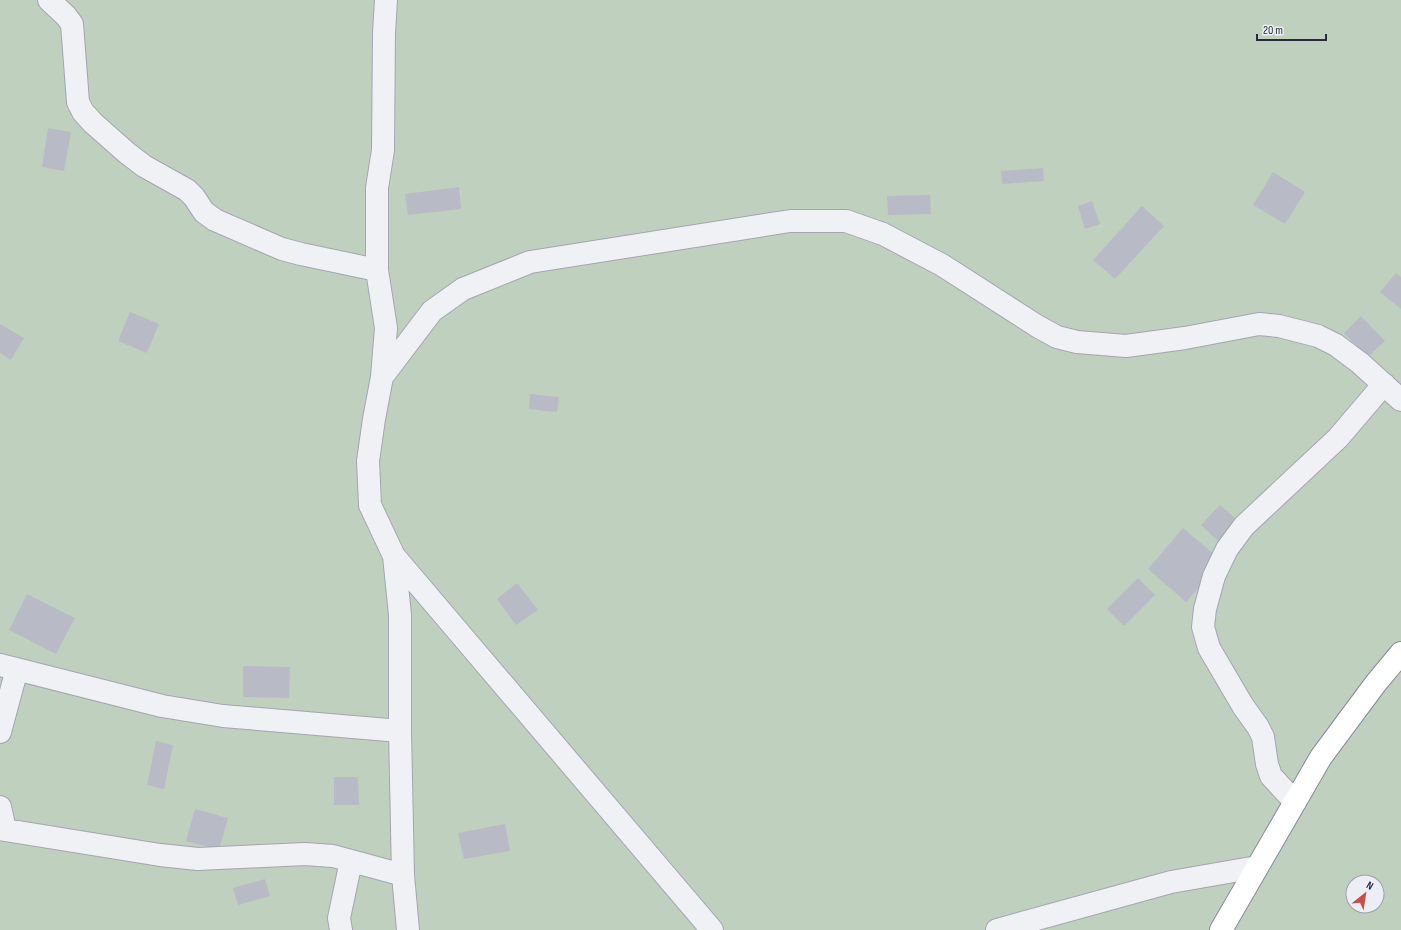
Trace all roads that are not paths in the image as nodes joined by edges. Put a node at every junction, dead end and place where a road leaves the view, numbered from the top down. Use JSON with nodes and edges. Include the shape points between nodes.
{"nodes":[{"id":1,"x":49,"y":0,"type":"edge"},
{"id":2,"x":386,"y":0,"type":"edge"},
{"id":3,"x":377,"y":270,"type":"junction"},
{"id":4,"x":382,"y":377,"type":"junction"},
{"id":5,"x":1384,"y":384,"type":"junction"},
{"id":6,"x":1401,"y":400,"type":"edge"},
{"id":7,"x":394,"y":556,"type":"junction"},
{"id":8,"x":1401,"y":653,"type":"edge"},
{"id":9,"x":9,"y":667,"type":"edge"},
{"id":10,"x":400,"y":731,"type":"junction"},
{"id":11,"x":0,"y":732,"type":"edge"},
{"id":12,"x":1295,"y":802,"type":"junction"},
{"id":13,"x":0,"y":807,"type":"edge"},
{"id":14,"x":2,"y":829,"type":"edge"},
{"id":15,"x":351,"y":861,"type":"junction"},
{"id":16,"x":1257,"y":867,"type":"junction"},
{"id":17,"x":403,"y":875,"type":"junction"},
{"id":18,"x":341,"y":930,"type":"edge"},
{"id":19,"x":408,"y":930,"type":"edge"},
{"id":20,"x":712,"y":930,"type":"edge"},
{"id":21,"x":997,"y":930,"type":"edge"},
{"id":22,"x":1221,"y":930,"type":"edge"}],
"edges":[{"from":1,"to":3,"type":"street","via":[[72,24],[78,102],[83,112],[127,153],[144,166],[187,190],[204,212],[215,220],[282,249]]},
{"from":2,"to":3,"type":"street","via":[[383,150],[377,188]]},
{"from":3,"to":4,"type":"street","via":[[386,328]]},
{"from":4,"to":5,"type":"street","via":[[432,311],[464,289],[530,262],[790,221],[846,221],[883,234],[942,265],[1057,337],[1077,342],[1126,346],[1259,324],[1279,326],[1318,336],[1336,345]]},
{"from":4,"to":7,"type":"street","via":[[368,461],[370,505]]},
{"from":5,"to":6,"type":"street"},
{"from":5,"to":12,"type":"street","via":[[1338,438],[1244,526],[1227,549],[1214,576],[1205,609],[1203,627],[1209,648],[1263,737],[1271,776]]},
{"from":7,"to":10,"type":"street","via":[[400,615]]},
{"from":7,"to":20,"type":"street"},
{"from":8,"to":12,"type":"highway","via":[[1321,757]]},
{"from":9,"to":10,"type":"street","via":[[162,706],[223,716]]},
{"from":9,"to":11,"type":"street"},
{"from":10,"to":17,"type":"street"},
{"from":12,"to":16,"type":"highway"},
{"from":13,"to":14,"type":"street"},
{"from":14,"to":15,"type":"street","via":[[198,859],[305,854],[334,856]]},
{"from":15,"to":17,"type":"street"},
{"from":15,"to":18,"type":"street","via":[[339,918]]},
{"from":16,"to":21,"type":"street","via":[[1171,882]]},
{"from":16,"to":22,"type":"highway"},
{"from":17,"to":19,"type":"street"}]}
